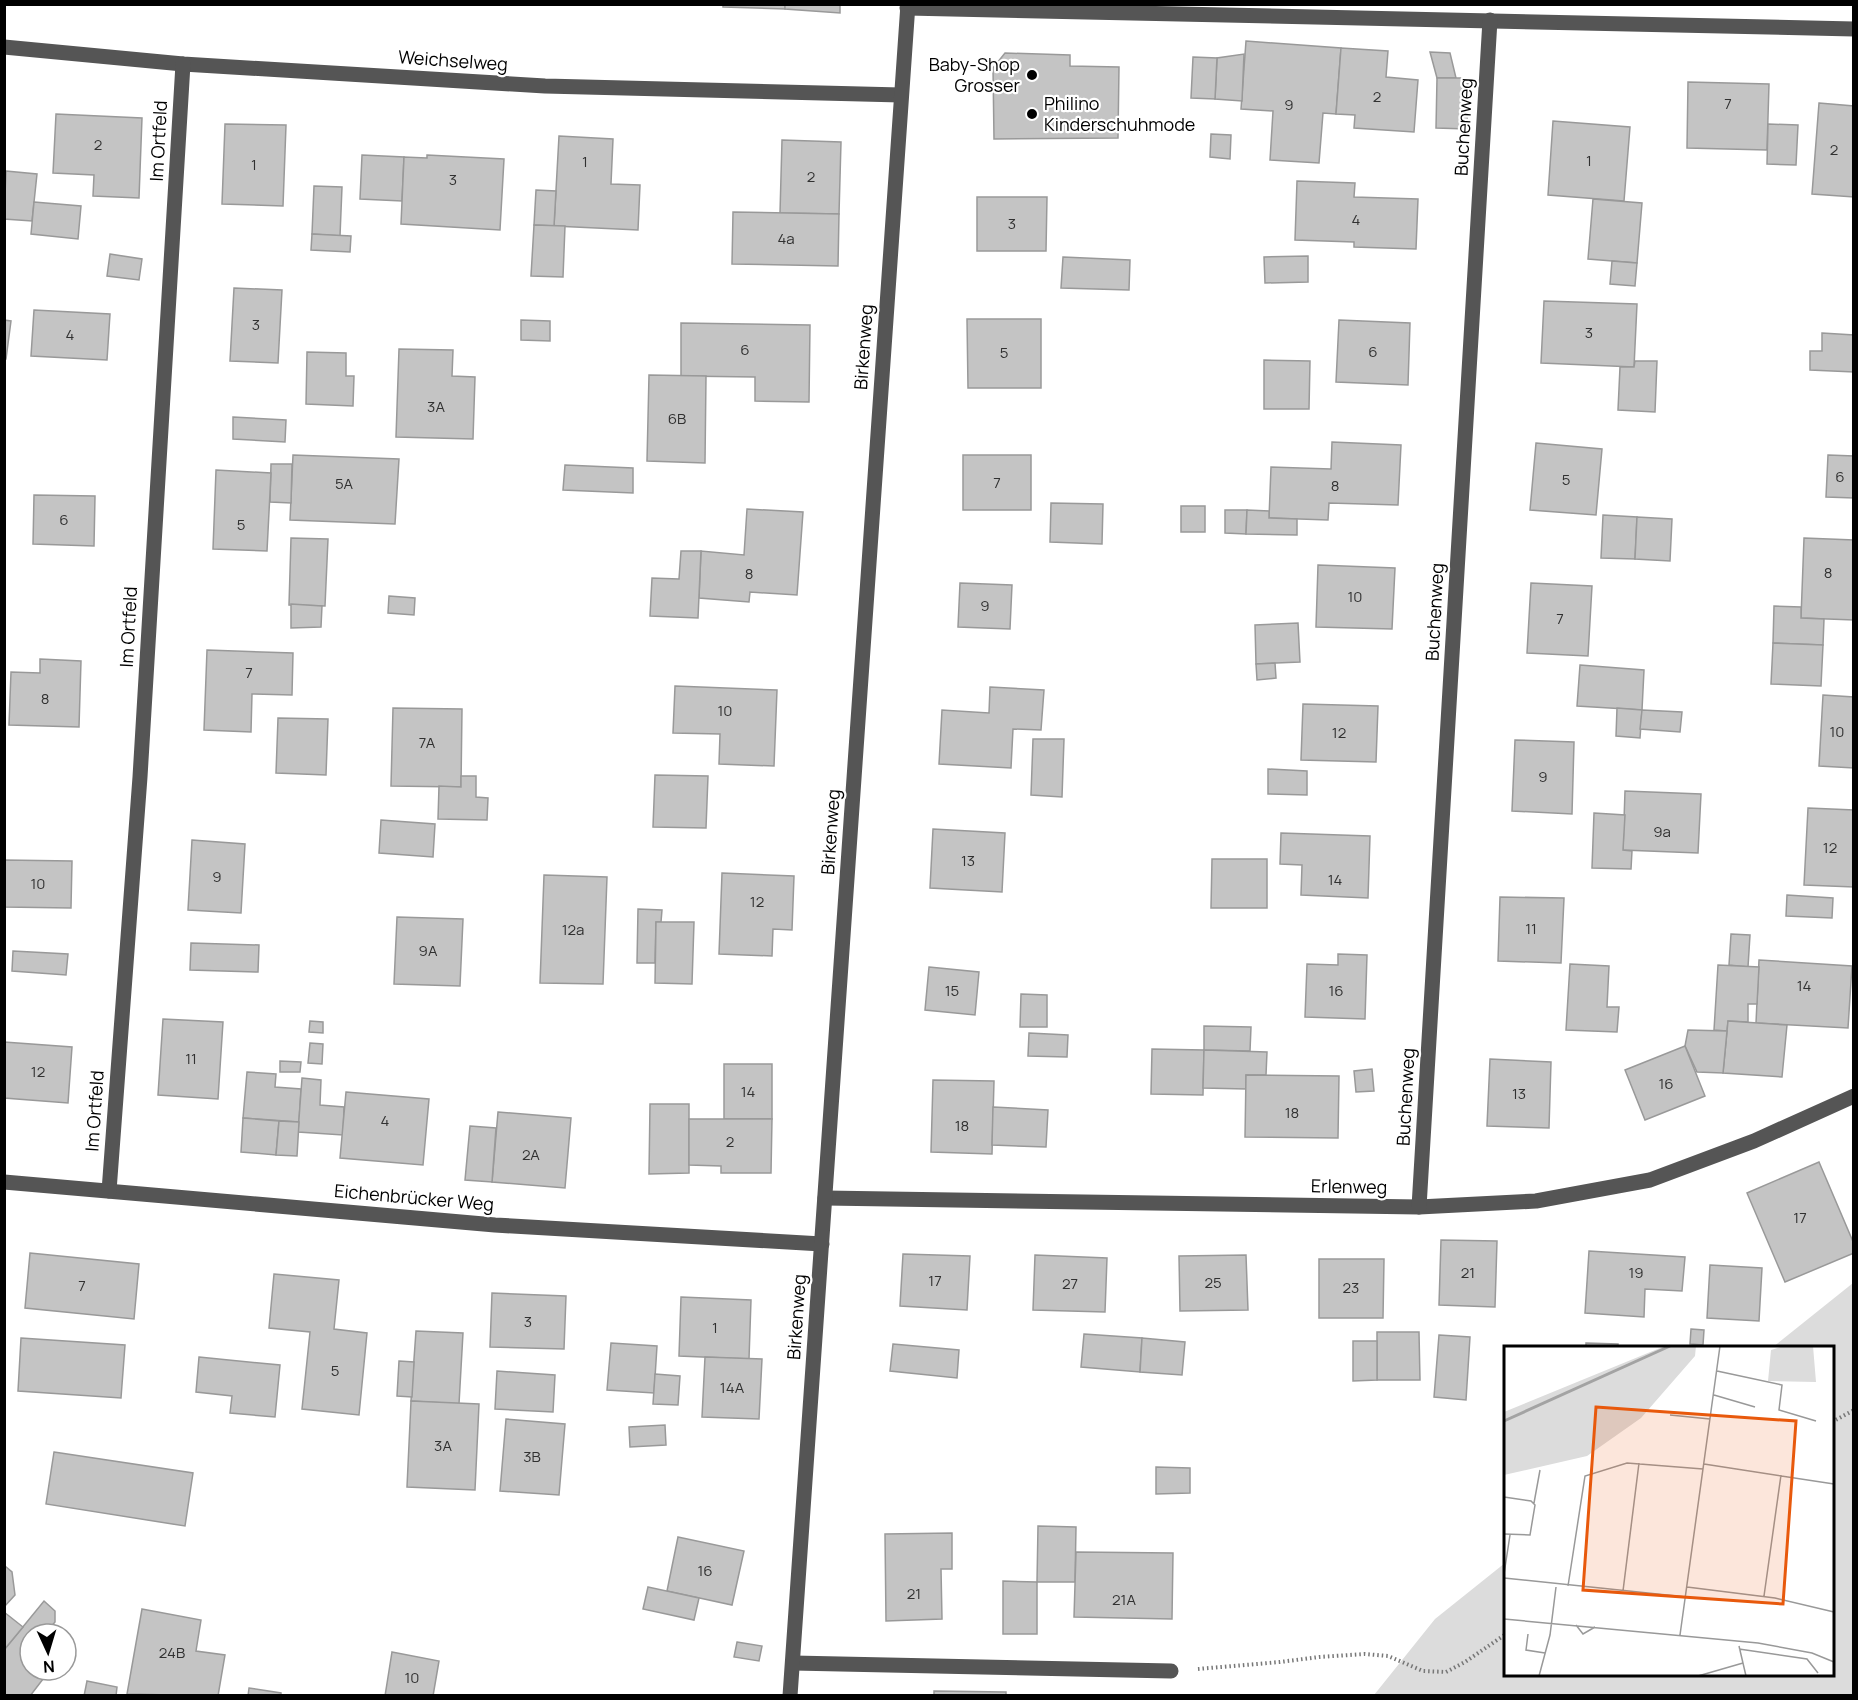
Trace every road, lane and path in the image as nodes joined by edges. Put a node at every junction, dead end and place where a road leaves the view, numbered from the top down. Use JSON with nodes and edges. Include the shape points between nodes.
{"nodes":[{"id":1,"x":908,"y":6,"type":"edge"},
{"id":2,"x":1490,"y":20,"type":"junction"},
{"id":3,"x":1854,"y":29,"type":"edge"},
{"id":4,"x":4,"y":47,"type":"edge"},
{"id":5,"x":183,"y":64,"type":"junction"},
{"id":6,"x":901,"y":95,"type":"junction"},
{"id":7,"x":1854,"y":1096,"type":"edge"},
{"id":8,"x":4,"y":1182,"type":"edge"},
{"id":9,"x":109,"y":1191,"type":"junction"},
{"id":10,"x":825,"y":1198,"type":"junction"},
{"id":11,"x":1419,"y":1207,"type":"junction"},
{"id":12,"x":822,"y":1244,"type":"junction"},
{"id":13,"x":1854,"y":1410,"type":"edge"},
{"id":14,"x":1834,"y":1421,"type":"edge"},
{"id":15,"x":1504,"y":1635,"type":"edge"},
{"id":16,"x":793,"y":1662,"type":"junction"},
{"id":17,"x":1171,"y":1671,"type":"joint"},
{"id":18,"x":790,"y":1695,"type":"edge"}],
"edges":[{"from":1,"to":2,"type":"street"},
{"from":1,"to":6,"type":"street","name":"Birkenweg"},
{"from":2,"to":3,"type":"street"},
{"from":2,"to":11,"type":"street","name":"Buchenweg"},
{"from":4,"to":5,"type":"street","name":"Weichselweg"},
{"from":5,"to":6,"type":"street","name":"Weichselweg","via":[[545,86]]},
{"from":5,"to":9,"type":"street","name":"Im Ortfeld","via":[[140,777]]},
{"from":6,"to":10,"type":"street","name":"Birkenweg"},
{"from":7,"to":11,"type":"street","name":"Erlenweg","via":[[1754,1141],[1650,1180],[1536,1201]]},
{"from":8,"to":9,"type":"street","name":"Eichenbrücker Weg"},
{"from":9,"to":12,"type":"street","name":"Eichenbrücker Weg","via":[[495,1225]]},
{"from":10,"to":11,"type":"street","name":"Erlenweg"},
{"from":10,"to":12,"type":"street","name":"Birkenweg"},
{"from":12,"to":16,"type":"street","name":"Birkenweg"},
{"from":13,"to":14,"type":"path"},
{"from":15,"to":17,"type":"path","via":[[1446,1672],[1423,1671],[1388,1656],[1365,1654]]},
{"from":16,"to":17,"type":"street"},
{"from":16,"to":18,"type":"street","name":"Birkenweg"}]}
